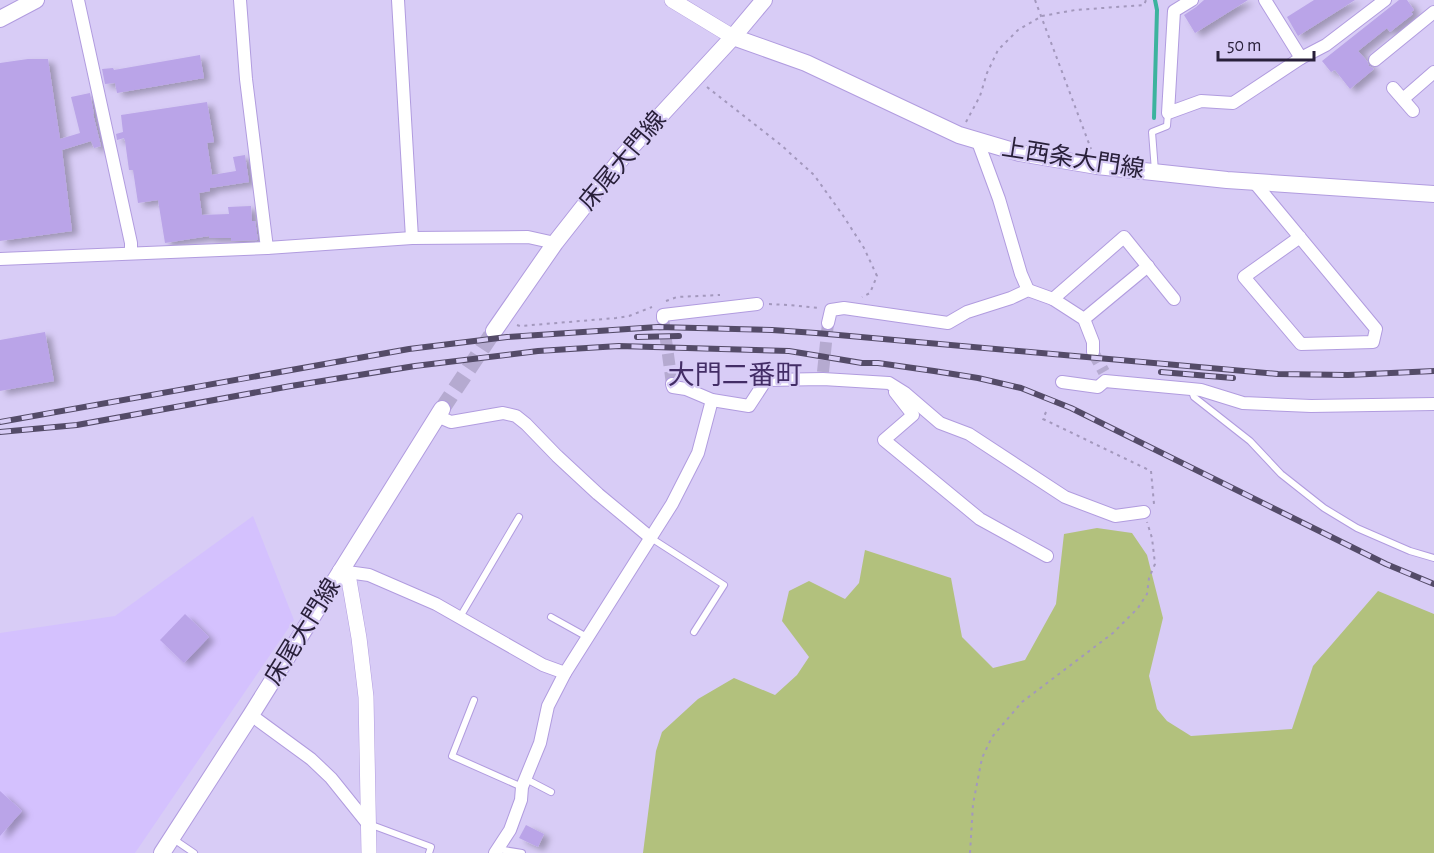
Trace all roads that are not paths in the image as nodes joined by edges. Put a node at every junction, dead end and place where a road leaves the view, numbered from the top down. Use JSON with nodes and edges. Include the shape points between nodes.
{"nodes":[{"id":1,"x":36,"y":0,"type":"edge"},
{"id":2,"x":78,"y":0,"type":"edge"},
{"id":3,"x":240,"y":0,"type":"edge"},
{"id":4,"x":398,"y":0,"type":"edge"},
{"id":5,"x":672,"y":0,"type":"edge"},
{"id":6,"x":764,"y":0,"type":"edge"},
{"id":7,"x":1191,"y":0,"type":"edge"},
{"id":8,"x":1265,"y":0,"type":"edge"},
{"id":9,"x":1385,"y":0,"type":"edge"},
{"id":10,"x":1434,"y":12,"type":"edge"},
{"id":11,"x":0,"y":20,"type":"edge"},
{"id":12,"x":734,"y":37,"type":"junction"},
{"id":13,"x":1301,"y":58,"type":"junction"},
{"id":14,"x":1375,"y":60,"type":"dead end"},
{"id":15,"x":1434,"y":72,"type":"edge"},
{"id":16,"x":1393,"y":88,"type":"dead end"},
{"id":17,"x":1403,"y":99,"type":"junction"},
{"id":18,"x":1413,"y":111,"type":"dead end"},
{"id":19,"x":1167,"y":113,"type":"junction"},
{"id":20,"x":978,"y":142,"type":"junction"},
{"id":21,"x":1155,"y":172,"type":"junction"},
{"id":22,"x":1254,"y":182,"type":"junction"},
{"id":23,"x":1434,"y":194,"type":"edge"},
{"id":24,"x":1300,"y":237,"type":"junction"},
{"id":25,"x":412,"y":238,"type":"junction"},
{"id":26,"x":555,"y":243,"type":"junction"},
{"id":27,"x":267,"y":248,"type":"junction"},
{"id":28,"x":131,"y":254,"type":"junction"},
{"id":29,"x":0,"y":259,"type":"edge"},
{"id":30,"x":1148,"y":266,"type":"junction"},
{"id":31,"x":1028,"y":291,"type":"junction"},
{"id":32,"x":1053,"y":299,"type":"junction"},
{"id":33,"x":1174,"y":299,"type":"dead end"},
{"id":34,"x":757,"y":304,"type":"road end"},
{"id":35,"x":663,"y":318,"type":"dead end"},
{"id":36,"x":1084,"y":319,"type":"junction"},
{"id":37,"x":828,"y":323,"type":"dead end"},
{"id":38,"x":498,"y":326,"type":"tunnel mouth"},
{"id":39,"x":1093,"y":352,"type":"tunnel mouth"},
{"id":40,"x":1062,"y":382,"type":"dead end"},
{"id":41,"x":889,"y":383,"type":"junction"},
{"id":42,"x":672,"y":384,"type":"dead end"},
{"id":43,"x":1191,"y":389,"type":"junction"},
{"id":44,"x":712,"y":400,"type":"junction"},
{"id":45,"x":1434,"y":404,"type":"edge"},
{"id":46,"x":440,"y":412,"type":"joint"},
{"id":47,"x":1144,"y":512,"type":"road end"},
{"id":48,"x":519,"y":517,"type":"dead end"},
{"id":49,"x":651,"y":538,"type":"junction"},
{"id":50,"x":1047,"y":556,"type":"dead end"},
{"id":51,"x":1434,"y":558,"type":"edge"},
{"id":52,"x":340,"y":571,"type":"junction"},
{"id":53,"x":550,"y":617,"type":"dead end"},
{"id":54,"x":460,"y":618,"type":"junction"},
{"id":55,"x":694,"y":632,"type":"dead end"},
{"id":56,"x":588,"y":638,"type":"junction"},
{"id":57,"x":565,"y":673,"type":"junction"},
{"id":58,"x":474,"y":700,"type":"dead end"},
{"id":59,"x":251,"y":715,"type":"junction"},
{"id":60,"x":524,"y":783,"type":"junction"},
{"id":61,"x":551,"y":792,"type":"dead end"},
{"id":62,"x":368,"y":824,"type":"junction"},
{"id":63,"x":172,"y":838,"type":"junction"},
{"id":64,"x":496,"y":851,"type":"edge"},
{"id":65,"x":162,"y":853,"type":"edge"},
{"id":66,"x":194,"y":853,"type":"edge"},
{"id":67,"x":369,"y":853,"type":"edge"},
{"id":68,"x":429,"y":853,"type":"edge"},
{"id":69,"x":522,"y":853,"type":"edge"}],
"edges":[{"from":1,"to":11,"type":"main road"},
{"from":2,"to":28,"type":"street"},
{"from":3,"to":27,"type":"street"},
{"from":4,"to":25,"type":"street"},
{"from":5,"to":12,"type":"street"},
{"from":6,"to":12,"type":"main road","name":"床尾大門線"},
{"from":7,"to":19,"type":"street","via":[[1174,10]]},
{"from":8,"to":13,"type":"street"},
{"from":9,"to":13,"type":"street","via":[[1326,45]]},
{"from":10,"to":14,"type":"street"},
{"from":12,"to":20,"type":"main road","name":"上西条大門線","via":[[806,63]]},
{"from":12,"to":26,"type":"main road","name":"床尾大門線","via":[[625,154]]},
{"from":13,"to":19,"type":"street","via":[[1233,103],[1201,101]]},
{"from":15,"to":17,"type":"street"},
{"from":16,"to":17,"type":"street"},
{"from":17,"to":18,"type":"street"},
{"from":19,"to":21,"type":"lane","via":[[1167,126],[1152,132]]},
{"from":20,"to":21,"type":"main road","name":"上西条大門線","via":[[1020,153]]},
{"from":20,"to":31,"type":"street"},
{"from":21,"to":22,"type":"main road","name":"上西条大門線"},
{"from":22,"to":23,"type":"main road","name":"上西条大門線"},
{"from":22,"to":24,"type":"street"},
{"from":24,"to":24,"type":"street","via":[[1376,329],[1373,342],[1301,344],[1244,277]]},
{"from":25,"to":26,"type":"street","via":[[528,237]]},
{"from":25,"to":27,"type":"street"},
{"from":26,"to":38,"type":"main road","name":"床尾大門線"},
{"from":27,"to":28,"type":"street"},
{"from":28,"to":29,"type":"street"},
{"from":30,"to":32,"type":"street","via":[[1125,237]]},
{"from":30,"to":33,"type":"street"},
{"from":30,"to":36,"type":"street"},
{"from":31,"to":32,"type":"street"},
{"from":31,"to":37,"type":"street","via":[[967,312],[948,323],[844,308],[831,310]]},
{"from":32,"to":36,"type":"street"},
{"from":34,"to":35,"type":"street"},
{"from":36,"to":39,"type":"street"},
{"from":40,"to":43,"type":"street","via":[[1098,387],[1104,377]]},
{"from":41,"to":44,"type":"street","via":[[823,376],[766,380],[749,406]]},
{"from":41,"to":47,"type":"street","via":[[940,423],[969,434],[1065,497],[1115,516]]},
{"from":41,"to":50,"type":"street","via":[[913,415],[884,440],[980,519]]},
{"from":42,"to":44,"type":"street"},
{"from":43,"to":45,"type":"street","via":[[1243,403]]},
{"from":43,"to":51,"type":"lane","via":[[1194,397],[1324,508],[1357,528]]},
{"from":44,"to":49,"type":"street","via":[[698,453]]},
{"from":46,"to":49,"type":"street","via":[[451,422],[503,413],[516,416]]},
{"from":46,"to":52,"type":"main road","name":"床尾大門線"},
{"from":48,"to":54,"type":"lane"},
{"from":49,"to":55,"type":"lane","via":[[724,585]]},
{"from":49,"to":56,"type":"street"},
{"from":52,"to":54,"type":"street","via":[[369,575]]},
{"from":52,"to":59,"type":"main road","name":"床尾大門線"},
{"from":52,"to":62,"type":"street","via":[[349,580],[366,697]]},
{"from":53,"to":56,"type":"lane"},
{"from":54,"to":57,"type":"street","via":[[543,665]]},
{"from":56,"to":57,"type":"street"},
{"from":57,"to":60,"type":"street","via":[[548,706],[540,743]]},
{"from":58,"to":60,"type":"lane","via":[[452,756]]},
{"from":59,"to":62,"type":"street","via":[[311,759]]},
{"from":59,"to":63,"type":"main road","name":"床尾大門線"},
{"from":60,"to":61,"type":"lane"},
{"from":60,"to":64,"type":"street","via":[[510,831]]},
{"from":62,"to":67,"type":"street"},
{"from":62,"to":68,"type":"lane","via":[[430,847]]},
{"from":63,"to":65,"type":"main road","name":"床尾大門線"},
{"from":63,"to":66,"type":"lane"},
{"from":64,"to":69,"type":"lane"}]}
